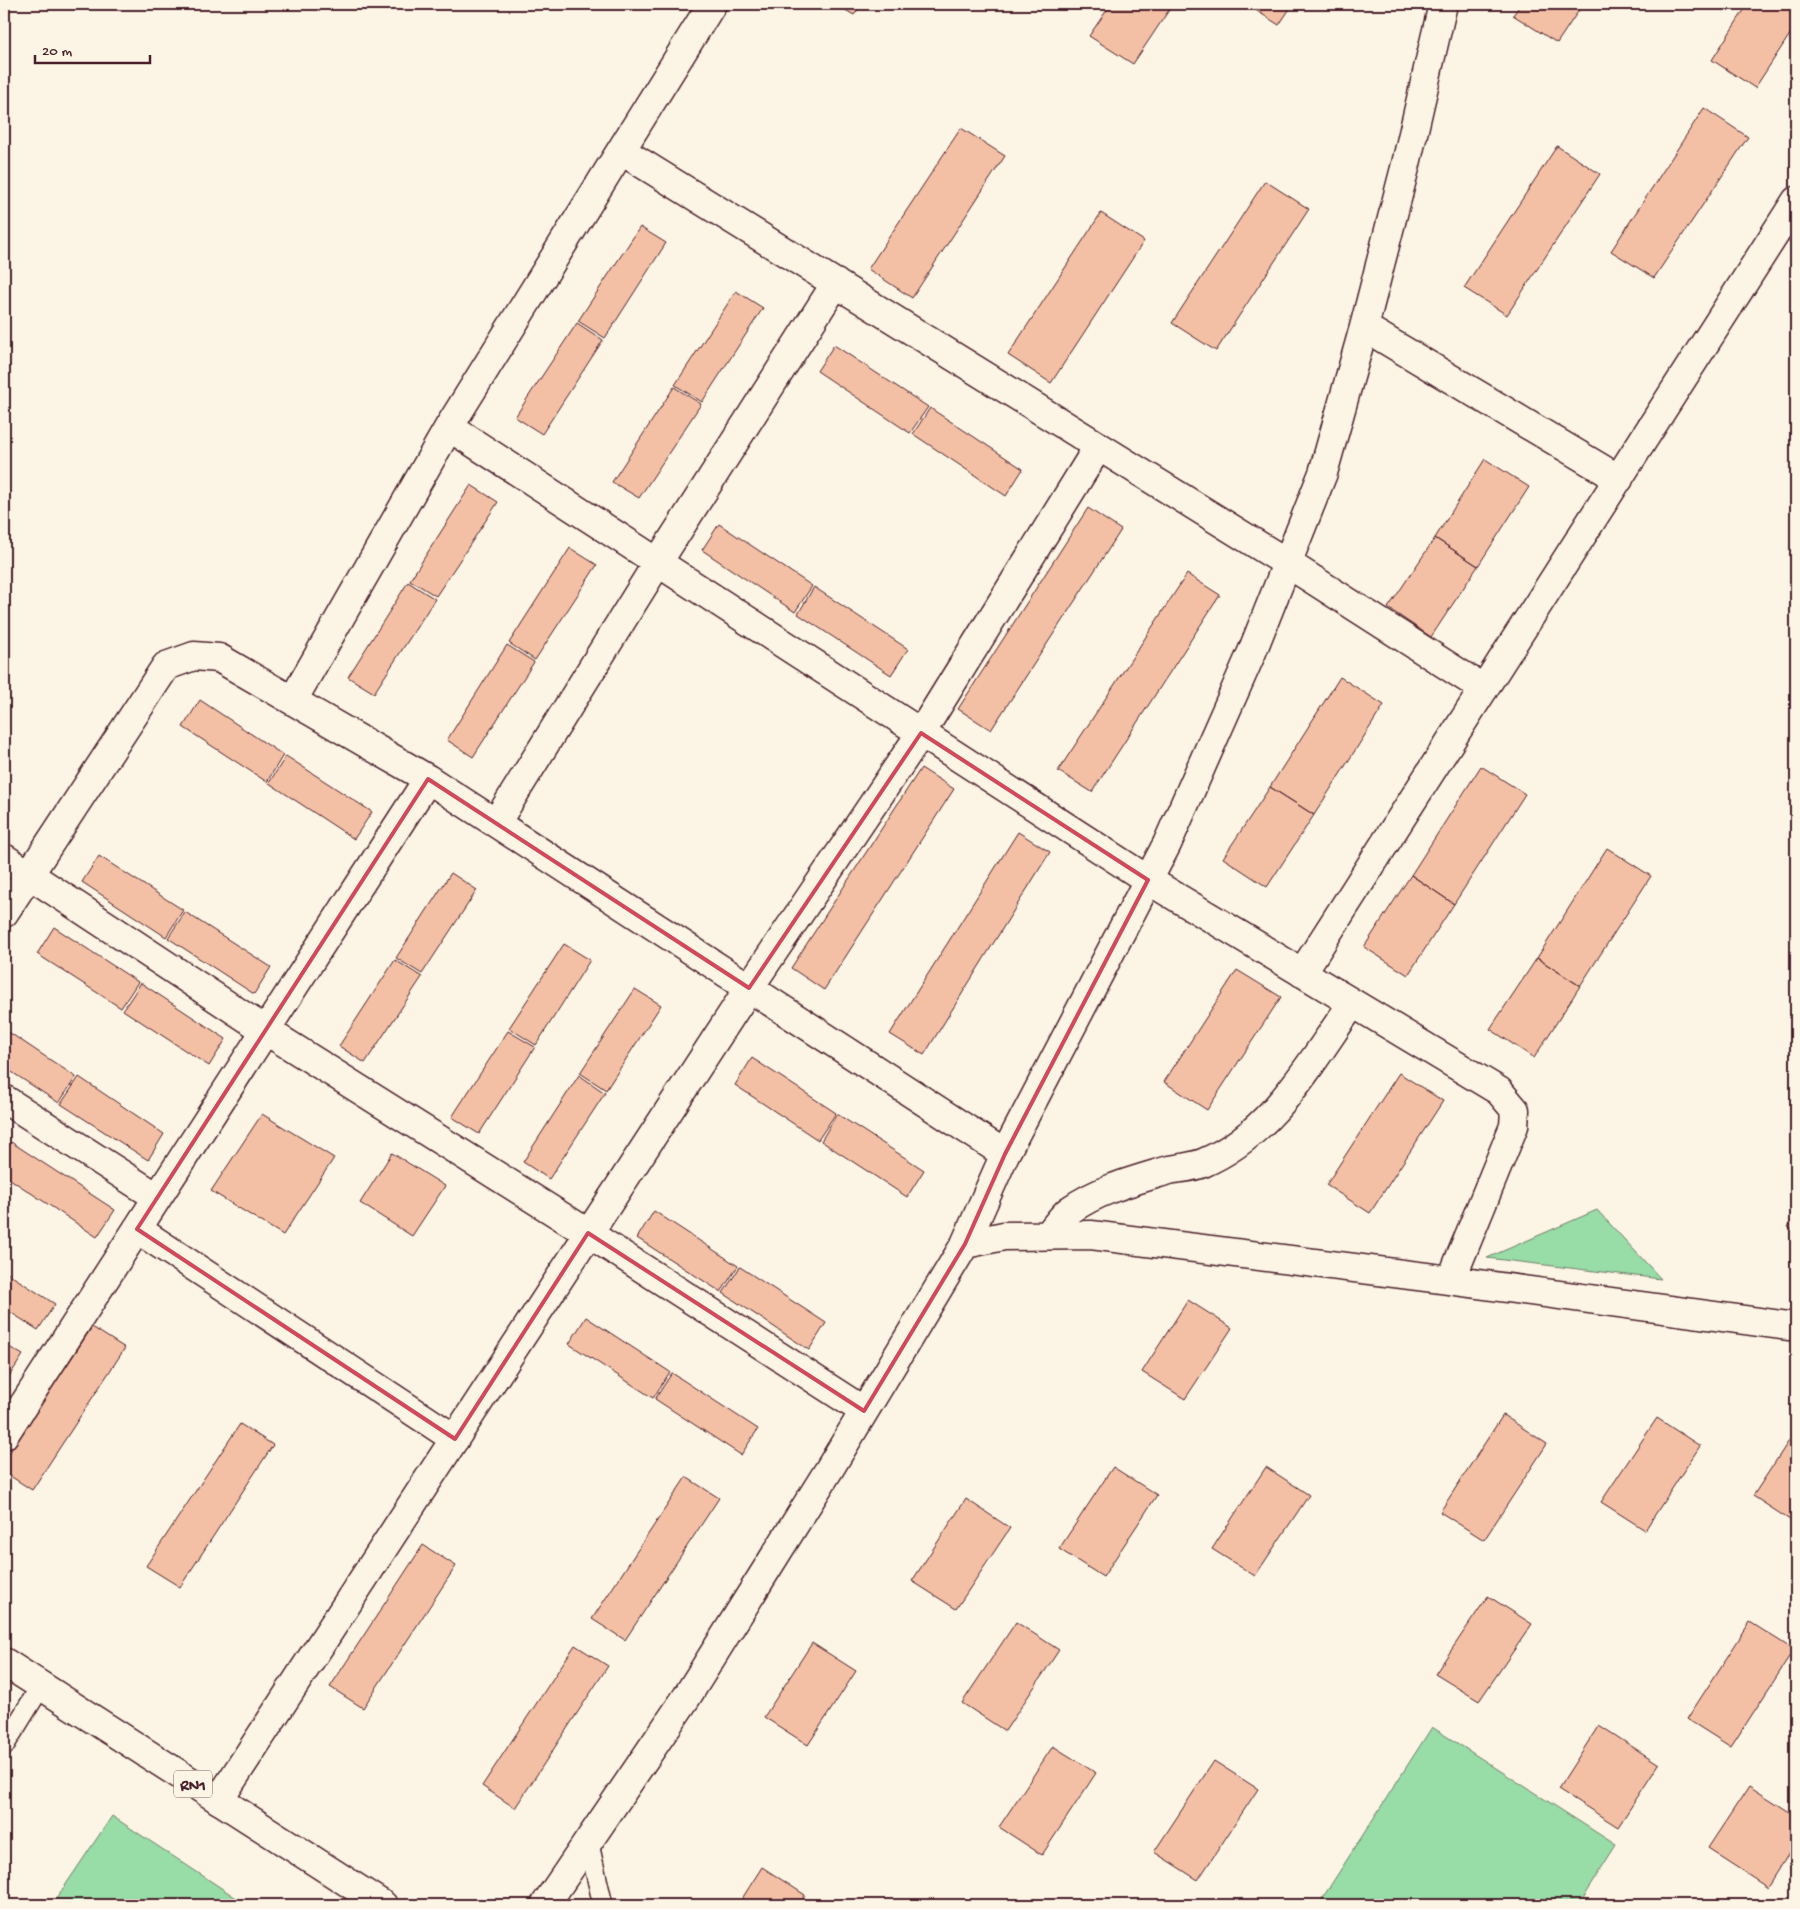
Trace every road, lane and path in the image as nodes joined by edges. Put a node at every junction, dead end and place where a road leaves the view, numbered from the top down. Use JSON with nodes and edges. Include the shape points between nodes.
{"nodes":[{"id":1,"x":712,"y":4,"type":"edge"},
{"id":2,"x":1443,"y":4,"type":"edge"},
{"id":3,"x":622,"y":151,"type":"junction"},
{"id":4,"x":1796,"y":201,"type":"edge"},
{"id":5,"x":836,"y":283,"type":"junction"},
{"id":6,"x":1364,"y":327,"type":"junction"},
{"id":7,"x":449,"y":427,"type":"junction"},
{"id":8,"x":1098,"y":446,"type":"junction"},
{"id":9,"x":1619,"y":479,"type":"junction"},
{"id":10,"x":658,"y":562,"type":"junction"},
{"id":11,"x":1287,"y":563,"type":"junction"},
{"id":12,"x":1484,"y":689,"type":"junction"},
{"id":13,"x":293,"y":700,"type":"junction"},
{"id":14,"x":922,"y":733,"type":"junction"},
{"id":15,"x":428,"y":779,"type":"junction"},
{"id":16,"x":496,"y":823,"type":"junction"},
{"id":17,"x":4,"y":858,"type":"edge"},
{"id":18,"x":29,"y":874,"type":"junction"},
{"id":19,"x":1148,"y":880,"type":"junction"},
{"id":20,"x":4,"y":913,"type":"edge"},
{"id":21,"x":1302,"y":974,"type":"junction"},
{"id":22,"x":749,"y":988,"type":"junction"},
{"id":23,"x":1352,"y":1004,"type":"junction"},
{"id":24,"x":265,"y":1030,"type":"junction"},
{"id":25,"x":4,"y":1099,"type":"edge"},
{"id":26,"x":1005,"y":1154,"type":"junction"},
{"id":27,"x":157,"y":1197,"type":"junction"},
{"id":28,"x":137,"y":1229,"type":"junction"},
{"id":29,"x":588,"y":1233,"type":"junction"},
{"id":30,"x":1048,"y":1235,"type":"junction"},
{"id":31,"x":964,"y":1244,"type":"junction"},
{"id":32,"x":1451,"y":1280,"type":"junction"},
{"id":33,"x":1796,"y":1327,"type":"edge"},
{"id":34,"x":864,"y":1411,"type":"junction"},
{"id":35,"x":4,"y":1435,"type":"edge"},
{"id":36,"x":455,"y":1439,"type":"junction"},
{"id":37,"x":4,"y":1662,"type":"edge"},
{"id":38,"x":41,"y":1686,"type":"junction"},
{"id":39,"x":4,"y":1746,"type":"edge"},
{"id":40,"x":219,"y":1800,"type":"junction"},
{"id":41,"x":588,"y":1840,"type":"junction"},
{"id":42,"x":383,"y":1905,"type":"edge"},
{"id":43,"x":545,"y":1905,"type":"edge"},
{"id":44,"x":603,"y":1905,"type":"edge"}],
"edges":[{"from":1,"to":3,"type":"main road"},
{"from":2,"to":6,"type":"main road"},
{"from":3,"to":5,"type":"main road"},
{"from":3,"to":7,"type":"main road"},
{"from":4,"to":9,"type":"main road"},
{"from":5,"to":8,"type":"main road"},
{"from":5,"to":10,"type":"main road"},
{"from":6,"to":9,"type":"main road"},
{"from":6,"to":11,"type":"main road","via":[[1322,473]]},
{"from":7,"to":10,"type":"main road"},
{"from":7,"to":13,"type":"main road"},
{"from":8,"to":11,"type":"main road"},
{"from":8,"to":14,"type":"main road"},
{"from":9,"to":12,"type":"main road"},
{"from":10,"to":14,"type":"main road"},
{"from":10,"to":16,"type":"main road"},
{"from":11,"to":12,"type":"main road"},
{"from":11,"to":19,"type":"main road","via":[[1252,652]]},
{"from":12,"to":21,"type":"main road"},
{"from":13,"to":15,"type":"main road"},
{"from":13,"to":18,"type":"main road","via":[[219,658],[194,656],[166,666]]},
{"from":14,"to":19,"type":"main road"},
{"from":14,"to":22,"type":"main road"},
{"from":15,"to":16,"type":"main road"},
{"from":15,"to":24,"type":"main road"},
{"from":16,"to":22,"type":"main road"},
{"from":17,"to":18,"type":"main road"},
{"from":18,"to":20,"type":"main road"},
{"from":18,"to":24,"type":"main road"},
{"from":19,"to":21,"type":"main road"},
{"from":19,"to":26,"type":"main road"},
{"from":21,"to":23,"type":"main road"},
{"from":22,"to":26,"type":"main road"},
{"from":22,"to":29,"type":"main road"},
{"from":23,"to":30,"type":"main road","via":[[1281,1103],[1229,1148],[1202,1163],[1133,1180],[1100,1194],[1069,1210]]},
{"from":23,"to":32,"type":"main road","via":[[1499,1091],[1515,1110],[1514,1126]]},
{"from":24,"to":27,"type":"main road"},
{"from":24,"to":29,"type":"main road"},
{"from":25,"to":27,"type":"main road"},
{"from":26,"to":31,"type":"main road"},
{"from":27,"to":28,"type":"main road"},
{"from":28,"to":35,"type":"main road"},
{"from":28,"to":36,"type":"main road"},
{"from":29,"to":34,"type":"main road"},
{"from":29,"to":36,"type":"main road"},
{"from":30,"to":31,"type":"main road","via":[[1004,1236]]},
{"from":30,"to":32,"type":"main road","via":[[1090,1235]]},
{"from":31,"to":34,"type":"main road"},
{"from":32,"to":33,"type":"main road"},
{"from":34,"to":41,"type":"main road","via":[[686,1698]]},
{"from":36,"to":40,"type":"main road"},
{"from":37,"to":38,"type":"main road","number":"RN1"},
{"from":38,"to":39,"type":"lane"},
{"from":38,"to":40,"type":"main road","number":"RN1"},
{"from":40,"to":42,"type":"main road","number":"RN1"},
{"from":41,"to":43,"type":"main road"},
{"from":41,"to":44,"type":"lane"}]}
